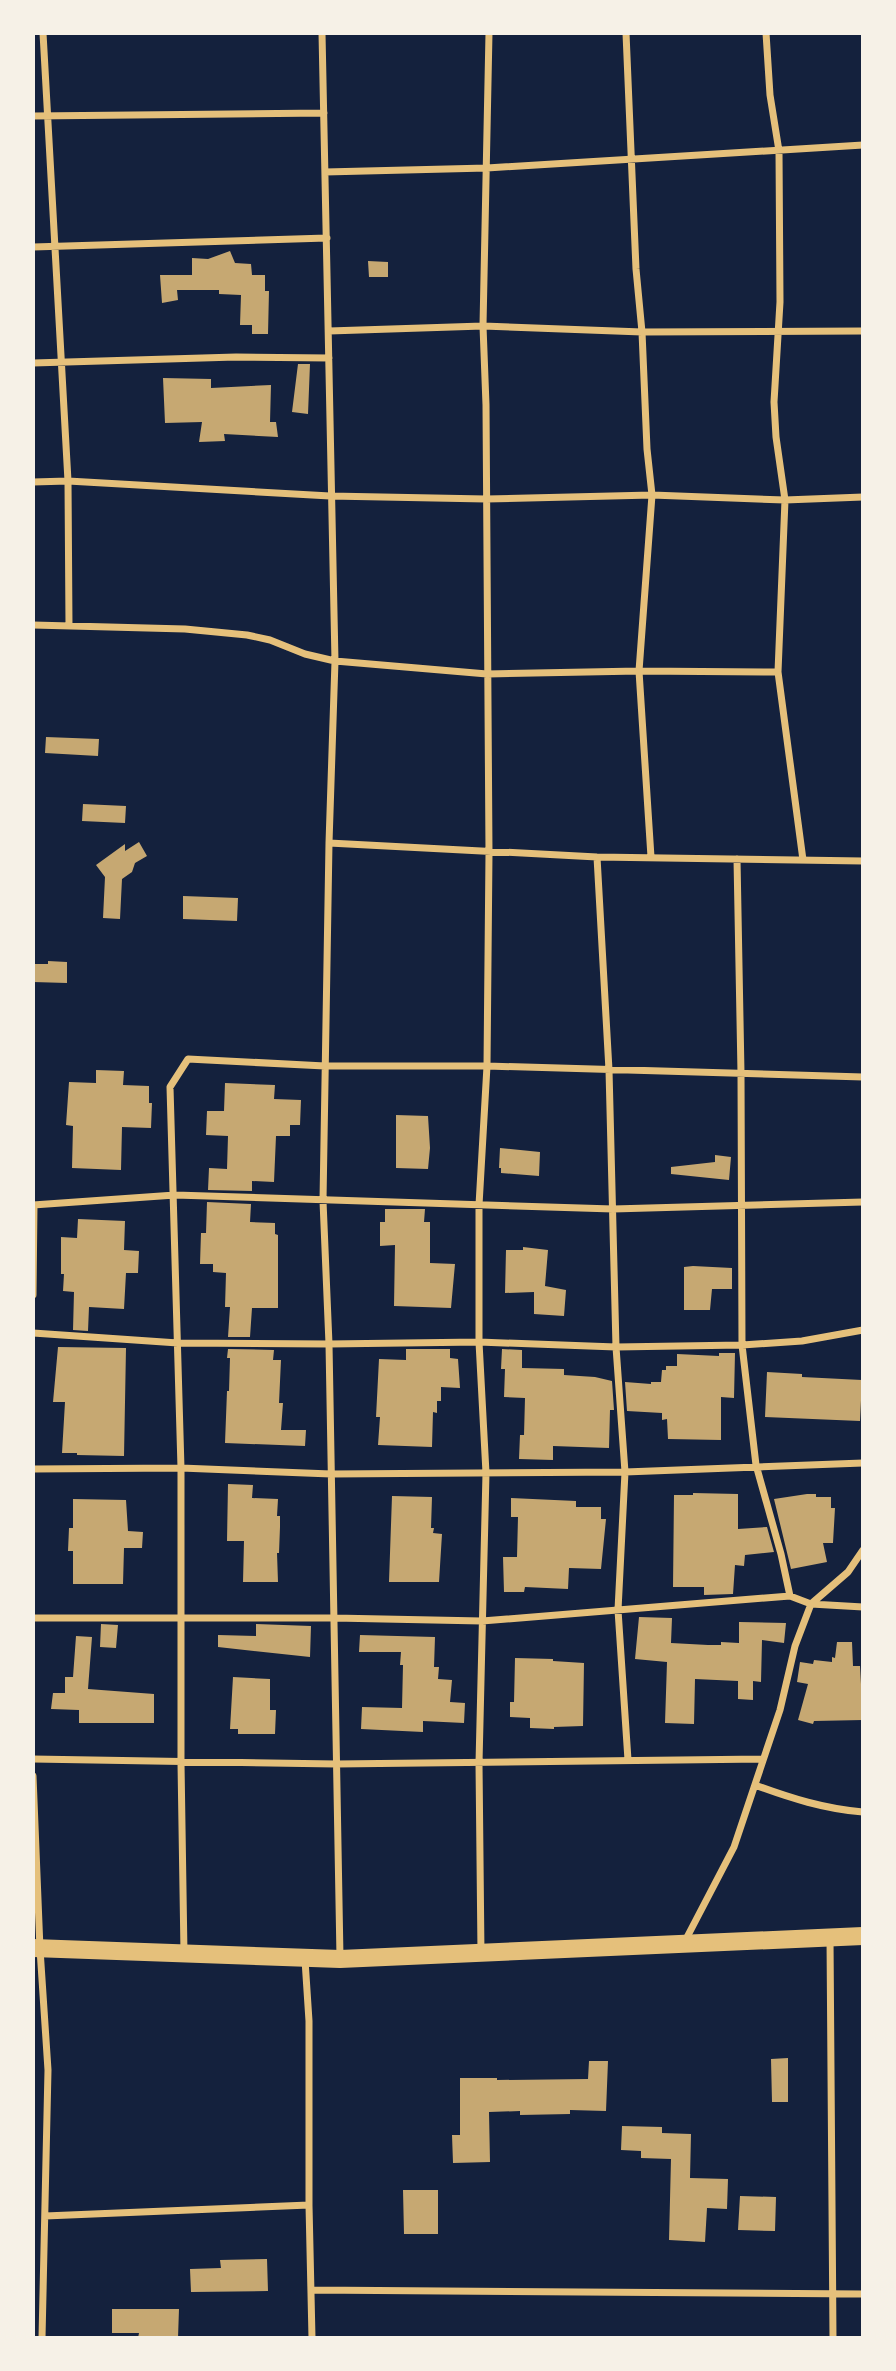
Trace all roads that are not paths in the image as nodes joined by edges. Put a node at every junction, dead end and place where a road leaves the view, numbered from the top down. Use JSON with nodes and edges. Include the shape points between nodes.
{"nodes":[{"id":1,"x":43,"y":33,"type":"edge"},
{"id":2,"x":322,"y":33,"type":"edge"},
{"id":3,"x":489,"y":33,"type":"edge"},
{"id":4,"x":626,"y":33,"type":"edge"},
{"id":5,"x":766,"y":33,"type":"edge"},
{"id":6,"x":324,"y":113,"type":"junction"},
{"id":7,"x":33,"y":116,"type":"edge"},
{"id":8,"x":49,"y":117,"type":"junction"},
{"id":9,"x":863,"y":145,"type":"edge"},
{"id":10,"x":779,"y":151,"type":"junction"},
{"id":11,"x":632,"y":160,"type":"junction"},
{"id":12,"x":487,"y":168,"type":"junction"},
{"id":13,"x":325,"y":172,"type":"junction"},
{"id":14,"x":327,"y":238,"type":"junction"},
{"id":15,"x":33,"y":247,"type":"edge"},
{"id":16,"x":55,"y":247,"type":"junction"},
{"id":17,"x":483,"y":326,"type":"junction"},
{"id":18,"x":329,"y":331,"type":"junction"},
{"id":19,"x":779,"y":331,"type":"junction"},
{"id":20,"x":863,"y":331,"type":"edge"},
{"id":21,"x":642,"y":332,"type":"junction"},
{"id":22,"x":329,"y":358,"type":"junction"},
{"id":23,"x":61,"y":362,"type":"junction"},
{"id":24,"x":33,"y":363,"type":"edge"},
{"id":25,"x":68,"y":481,"type":"junction"},
{"id":26,"x":33,"y":482,"type":"edge"},
{"id":27,"x":652,"y":495,"type":"junction"},
{"id":28,"x":330,"y":496,"type":"junction"},
{"id":29,"x":863,"y":496,"type":"edge"},
{"id":30,"x":486,"y":499,"type":"junction"},
{"id":31,"x":785,"y":500,"type":"junction"},
{"id":32,"x":33,"y":625,"type":"edge"},
{"id":33,"x":69,"y":625,"type":"junction"},
{"id":34,"x":335,"y":661,"type":"junction"},
{"id":35,"x":639,"y":671,"type":"junction"},
{"id":36,"x":778,"y":672,"type":"junction"},
{"id":37,"x":487,"y":674,"type":"junction"},
{"id":38,"x":329,"y":843,"type":"junction"},
{"id":39,"x":489,"y":853,"type":"junction"},
{"id":40,"x":597,"y":857,"type":"junction"},
{"id":41,"x":652,"y":857,"type":"junction"},
{"id":42,"x":737,"y":859,"type":"junction"},
{"id":43,"x":803,"y":860,"type":"junction"},
{"id":44,"x":863,"y":861,"type":"edge"},
{"id":45,"x":325,"y":1066,"type":"junction"},
{"id":46,"x":487,"y":1066,"type":"junction"},
{"id":47,"x":609,"y":1070,"type":"junction"},
{"id":48,"x":741,"y":1073,"type":"junction"},
{"id":49,"x":863,"y":1077,"type":"edge"},
{"id":50,"x":175,"y":1195,"type":"junction"},
{"id":51,"x":323,"y":1201,"type":"junction"},
{"id":52,"x":863,"y":1202,"type":"edge"},
{"id":53,"x":34,"y":1205,"type":"edge"},
{"id":54,"x":479,"y":1205,"type":"junction"},
{"id":55,"x":741,"y":1206,"type":"junction"},
{"id":56,"x":613,"y":1209,"type":"junction"},
{"id":57,"x":33,"y":1295,"type":"edge"},
{"id":58,"x":863,"y":1330,"type":"edge"},
{"id":59,"x":33,"y":1333,"type":"edge"},
{"id":60,"x":478,"y":1342,"type":"junction"},
{"id":61,"x":178,"y":1343,"type":"junction"},
{"id":62,"x":329,"y":1345,"type":"junction"},
{"id":63,"x":742,"y":1345,"type":"junction"},
{"id":64,"x":616,"y":1347,"type":"junction"},
{"id":65,"x":863,"y":1463,"type":"edge"},
{"id":66,"x":755,"y":1465,"type":"junction"},
{"id":67,"x":181,"y":1468,"type":"junction"},
{"id":68,"x":33,"y":1469,"type":"edge"},
{"id":69,"x":625,"y":1472,"type":"junction"},
{"id":70,"x":486,"y":1473,"type":"junction"},
{"id":71,"x":331,"y":1474,"type":"junction"},
{"id":72,"x":863,"y":1550,"type":"edge"},
{"id":73,"x":790,"y":1596,"type":"junction"},
{"id":74,"x":811,"y":1604,"type":"junction"},
{"id":75,"x":863,"y":1607,"type":"edge"},
{"id":76,"x":618,"y":1610,"type":"junction"},
{"id":77,"x":33,"y":1618,"type":"edge"},
{"id":78,"x":180,"y":1618,"type":"junction"},
{"id":79,"x":334,"y":1618,"type":"junction"},
{"id":80,"x":482,"y":1621,"type":"junction"},
{"id":81,"x":33,"y":1759,"type":"edge"},
{"id":82,"x":763,"y":1759,"type":"junction"},
{"id":83,"x":628,"y":1760,"type":"junction"},
{"id":84,"x":181,"y":1763,"type":"junction"},
{"id":85,"x":480,"y":1763,"type":"junction"},
{"id":86,"x":336,"y":1764,"type":"junction"},
{"id":87,"x":33,"y":1776,"type":"edge"},
{"id":88,"x":755,"y":1785,"type":"junction"},
{"id":89,"x":863,"y":1812,"type":"edge"},
{"id":90,"x":863,"y":1936,"type":"edge"},
{"id":91,"x":830,"y":1937,"type":"junction"},
{"id":92,"x":683,"y":1945,"type":"junction"},
{"id":93,"x":37,"y":1949,"type":"edge"},
{"id":94,"x":184,"y":1954,"type":"junction"},
{"id":95,"x":481,"y":1954,"type":"junction"},
{"id":96,"x":305,"y":1959,"type":"junction"},
{"id":97,"x":340,"y":1959,"type":"junction"},
{"id":98,"x":309,"y":2205,"type":"junction"},
{"id":99,"x":45,"y":2216,"type":"junction"},
{"id":100,"x":311,"y":2290,"type":"junction"},
{"id":101,"x":833,"y":2294,"type":"junction"},
{"id":102,"x":863,"y":2294,"type":"edge"},
{"id":103,"x":42,"y":2338,"type":"edge"},
{"id":104,"x":312,"y":2338,"type":"edge"},
{"id":105,"x":833,"y":2338,"type":"edge"}],
"edges":[{"from":1,"to":8,"type":"street"},
{"from":2,"to":6,"type":"street"},
{"from":3,"to":12,"type":"street"},
{"from":4,"to":11,"type":"street"},
{"from":5,"to":10,"type":"street"},
{"from":6,"to":8,"type":"street"},
{"from":6,"to":13,"type":"street"},
{"from":7,"to":8,"type":"street"},
{"from":8,"to":16,"type":"street"},
{"from":9,"to":10,"type":"street"},
{"from":10,"to":11,"type":"street"},
{"from":10,"to":19,"type":"street"},
{"from":11,"to":12,"type":"street"},
{"from":11,"to":21,"type":"street"},
{"from":12,"to":13,"type":"street"},
{"from":12,"to":17,"type":"street"},
{"from":13,"to":14,"type":"street"},
{"from":14,"to":16,"type":"street"},
{"from":14,"to":18,"type":"street"},
{"from":15,"to":16,"type":"street"},
{"from":16,"to":23,"type":"street"},
{"from":17,"to":18,"type":"street"},
{"from":17,"to":21,"type":"street"},
{"from":17,"to":30,"type":"street"},
{"from":18,"to":22,"type":"street"},
{"from":19,"to":20,"type":"street"},
{"from":19,"to":21,"type":"street"},
{"from":19,"to":31,"type":"street","via":[[774,401]]},
{"from":21,"to":27,"type":"street"},
{"from":22,"to":23,"type":"street"},
{"from":22,"to":28,"type":"street"},
{"from":23,"to":24,"type":"street"},
{"from":23,"to":25,"type":"street"},
{"from":25,"to":26,"type":"street"},
{"from":25,"to":28,"type":"street"},
{"from":25,"to":33,"type":"street"},
{"from":27,"to":30,"type":"street"},
{"from":27,"to":31,"type":"street"},
{"from":27,"to":35,"type":"street"},
{"from":28,"to":30,"type":"street"},
{"from":28,"to":34,"type":"street"},
{"from":29,"to":31,"type":"street"},
{"from":30,"to":37,"type":"street"},
{"from":31,"to":36,"type":"street"},
{"from":32,"to":33,"type":"street"},
{"from":33,"to":34,"type":"street","via":[[247,635]]},
{"from":34,"to":37,"type":"street"},
{"from":34,"to":38,"type":"street"},
{"from":35,"to":36,"type":"street"},
{"from":35,"to":37,"type":"street"},
{"from":35,"to":41,"type":"street"},
{"from":36,"to":43,"type":"street"},
{"from":37,"to":39,"type":"street"},
{"from":38,"to":39,"type":"street"},
{"from":38,"to":45,"type":"street"},
{"from":39,"to":40,"type":"street"},
{"from":39,"to":46,"type":"street"},
{"from":40,"to":41,"type":"street"},
{"from":40,"to":47,"type":"street"},
{"from":41,"to":42,"type":"street"},
{"from":42,"to":43,"type":"street"},
{"from":42,"to":48,"type":"street"},
{"from":43,"to":44,"type":"street"},
{"from":45,"to":46,"type":"street"},
{"from":45,"to":50,"type":"street","via":[[188,1059],[170,1087]]},
{"from":45,"to":51,"type":"street"},
{"from":46,"to":47,"type":"street"},
{"from":46,"to":54,"type":"street"},
{"from":47,"to":48,"type":"street"},
{"from":47,"to":56,"type":"street"},
{"from":48,"to":49,"type":"street"},
{"from":48,"to":55,"type":"street"},
{"from":50,"to":51,"type":"street"},
{"from":50,"to":53,"type":"street"},
{"from":50,"to":61,"type":"street"},
{"from":51,"to":54,"type":"street"},
{"from":51,"to":62,"type":"street"},
{"from":52,"to":55,"type":"street"},
{"from":53,"to":57,"type":"street"},
{"from":54,"to":56,"type":"street"},
{"from":54,"to":60,"type":"street"},
{"from":55,"to":56,"type":"street"},
{"from":55,"to":63,"type":"street"},
{"from":56,"to":64,"type":"street"},
{"from":58,"to":63,"type":"street"},
{"from":59,"to":61,"type":"street"},
{"from":60,"to":62,"type":"street"},
{"from":60,"to":64,"type":"street"},
{"from":60,"to":70,"type":"street"},
{"from":61,"to":62,"type":"street"},
{"from":61,"to":67,"type":"street"},
{"from":62,"to":71,"type":"street"},
{"from":63,"to":64,"type":"street"},
{"from":63,"to":66,"type":"street"},
{"from":64,"to":69,"type":"street"},
{"from":65,"to":66,"type":"street"},
{"from":66,"to":69,"type":"street"},
{"from":66,"to":73,"type":"street"},
{"from":67,"to":68,"type":"street"},
{"from":67,"to":71,"type":"street"},
{"from":67,"to":78,"type":"street"},
{"from":69,"to":70,"type":"street"},
{"from":69,"to":76,"type":"street"},
{"from":70,"to":71,"type":"street"},
{"from":70,"to":80,"type":"street"},
{"from":71,"to":79,"type":"street"},
{"from":72,"to":74,"type":"street","via":[[848,1572]]},
{"from":73,"to":74,"type":"street"},
{"from":73,"to":76,"type":"street"},
{"from":74,"to":75,"type":"street"},
{"from":74,"to":82,"type":"street"},
{"from":76,"to":80,"type":"street"},
{"from":76,"to":83,"type":"street"},
{"from":77,"to":78,"type":"street"},
{"from":78,"to":79,"type":"street"},
{"from":78,"to":84,"type":"street"},
{"from":79,"to":80,"type":"street"},
{"from":79,"to":86,"type":"street"},
{"from":80,"to":85,"type":"street"},
{"from":81,"to":84,"type":"street"},
{"from":82,"to":83,"type":"street"},
{"from":82,"to":88,"type":"street"},
{"from":83,"to":85,"type":"street"},
{"from":84,"to":86,"type":"street"},
{"from":84,"to":94,"type":"street"},
{"from":85,"to":86,"type":"street"},
{"from":85,"to":95,"type":"street"},
{"from":86,"to":97,"type":"street"},
{"from":87,"to":93,"type":"street"},
{"from":88,"to":89,"type":"street","via":[[788,1798]]},
{"from":88,"to":92,"type":"street","via":[[734,1847]]},
{"from":90,"to":91,"type":"highway"},
{"from":91,"to":92,"type":"highway"},
{"from":91,"to":101,"type":"street"},
{"from":92,"to":95,"type":"highway"},
{"from":93,"to":94,"type":"highway"},
{"from":93,"to":99,"type":"street","via":[[48,2070]]},
{"from":94,"to":96,"type":"highway"},
{"from":95,"to":97,"type":"highway"},
{"from":96,"to":97,"type":"highway"},
{"from":96,"to":98,"type":"street"},
{"from":98,"to":99,"type":"street"},
{"from":98,"to":100,"type":"street"},
{"from":99,"to":103,"type":"street"},
{"from":100,"to":101,"type":"street"},
{"from":100,"to":104,"type":"street"},
{"from":101,"to":102,"type":"street"},
{"from":101,"to":105,"type":"street"}]}
